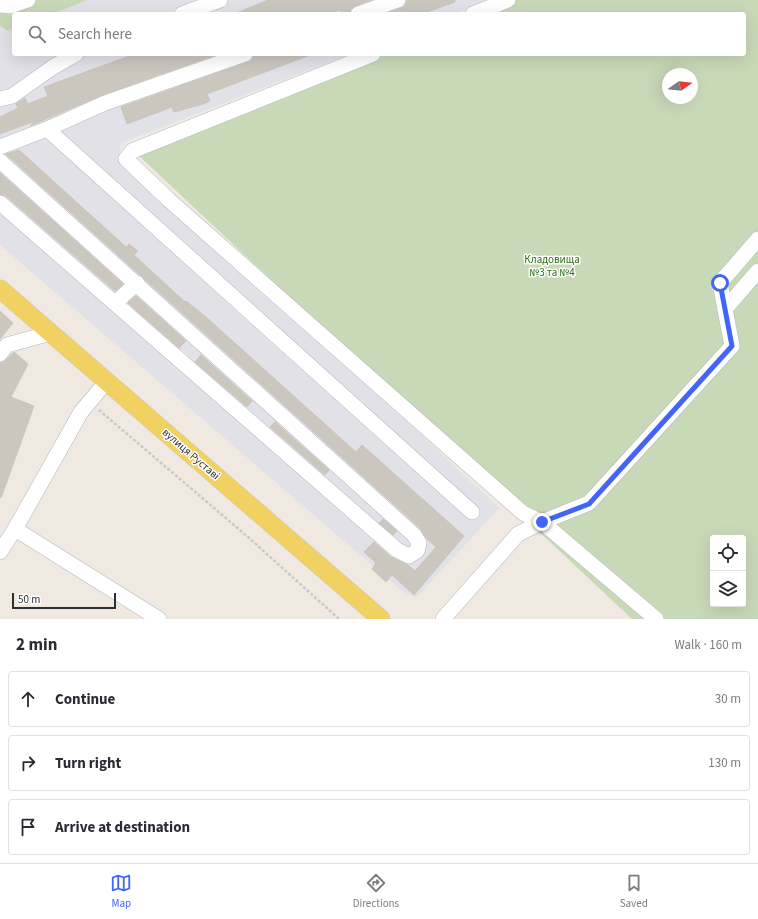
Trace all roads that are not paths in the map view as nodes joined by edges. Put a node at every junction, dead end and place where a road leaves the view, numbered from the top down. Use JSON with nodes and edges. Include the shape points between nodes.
{"nodes":[{"id":1,"x":28,"y":0,"type":"edge"},
{"id":2,"x":220,"y":0,"type":"edge"},
{"id":3,"x":398,"y":0,"type":"edge"},
{"id":4,"x":508,"y":0,"type":"edge"},
{"id":5,"x":0,"y":5,"type":"edge"},
{"id":6,"x":187,"y":12,"type":"edge"},
{"id":7,"x":364,"y":12,"type":"edge"},
{"id":8,"x":478,"y":12,"type":"edge"},
{"id":9,"x":72,"y":56,"type":"edge"},
{"id":10,"x":239,"y":56,"type":"edge"},
{"id":11,"x":368,"y":56,"type":"edge"},
{"id":12,"x":0,"y":99,"type":"edge"},
{"id":13,"x":47,"y":129,"type":"junction"},
{"id":14,"x":0,"y":147,"type":"edge"},
{"id":15,"x":0,"y":161,"type":"edge"},
{"id":16,"x":0,"y":203,"type":"edge"},
{"id":17,"x":758,"y":239,"type":"edge"},
{"id":18,"x":758,"y":271,"type":"edge"},
{"id":19,"x":137,"y":283,"type":"junction"},
{"id":20,"x":0,"y":289,"type":"edge"},
{"id":21,"x":115,"y":303,"type":"junction"},
{"id":22,"x":725,"y":309,"type":"junction"},
{"id":23,"x":51,"y":333,"type":"junction"},
{"id":24,"x":0,"y":354,"type":"edge"},
{"id":25,"x":107,"y":381,"type":"junction"},
{"id":26,"x":472,"y":512,"type":"dead end"},
{"id":27,"x":542,"y":522,"type":"junction"},
{"id":28,"x":15,"y":529,"type":"junction"},
{"id":29,"x":0,"y":552,"type":"edge"},
{"id":30,"x":159,"y":619,"type":"edge"},
{"id":31,"x":381,"y":619,"type":"edge"},
{"id":32,"x":443,"y":619,"type":"edge"},
{"id":33,"x":656,"y":619,"type":"edge"}],
"edges":[{"from":1,"to":5,"type":"lane","via":[[10,6]]},
{"from":2,"to":6,"type":"lane"},
{"from":3,"to":7,"type":"lane"},
{"from":4,"to":8,"type":"lane"},
{"from":9,"to":12,"type":"lane","via":[[12,96]]},
{"from":10,"to":13,"type":"lane","via":[[105,103]]},
{"from":11,"to":27,"type":"lane","via":[[132,151],[126,159],[523,513]]},
{"from":13,"to":14,"type":"lane"},
{"from":13,"to":26,"type":"lane"},
{"from":15,"to":19,"type":"lane"},
{"from":16,"to":21,"type":"lane"},
{"from":17,"to":22,"type":"lane","via":[[720,283]]},
{"from":18,"to":22,"type":"lane"},
{"from":19,"to":21,"type":"lane"},
{"from":19,"to":21,"type":"lane","via":[[414,535],[419,543],[418,551],[409,556],[397,550]]},
{"from":20,"to":23,"type":"main road","name":"вулиця Руставі"},
{"from":22,"to":27,"type":"lane","via":[[732,346],[589,504]]},
{"from":23,"to":24,"type":"lane","via":[[7,345]]},
{"from":23,"to":25,"type":"main road","name":"вулиця Руставі"},
{"from":25,"to":28,"type":"lane","via":[[81,412]]},
{"from":25,"to":31,"type":"main road","name":"вулиця Руставі"},
{"from":27,"to":32,"type":"lane","via":[[518,534]]},
{"from":27,"to":33,"type":"lane"},
{"from":28,"to":29,"type":"lane"},
{"from":28,"to":30,"type":"lane"}]}
